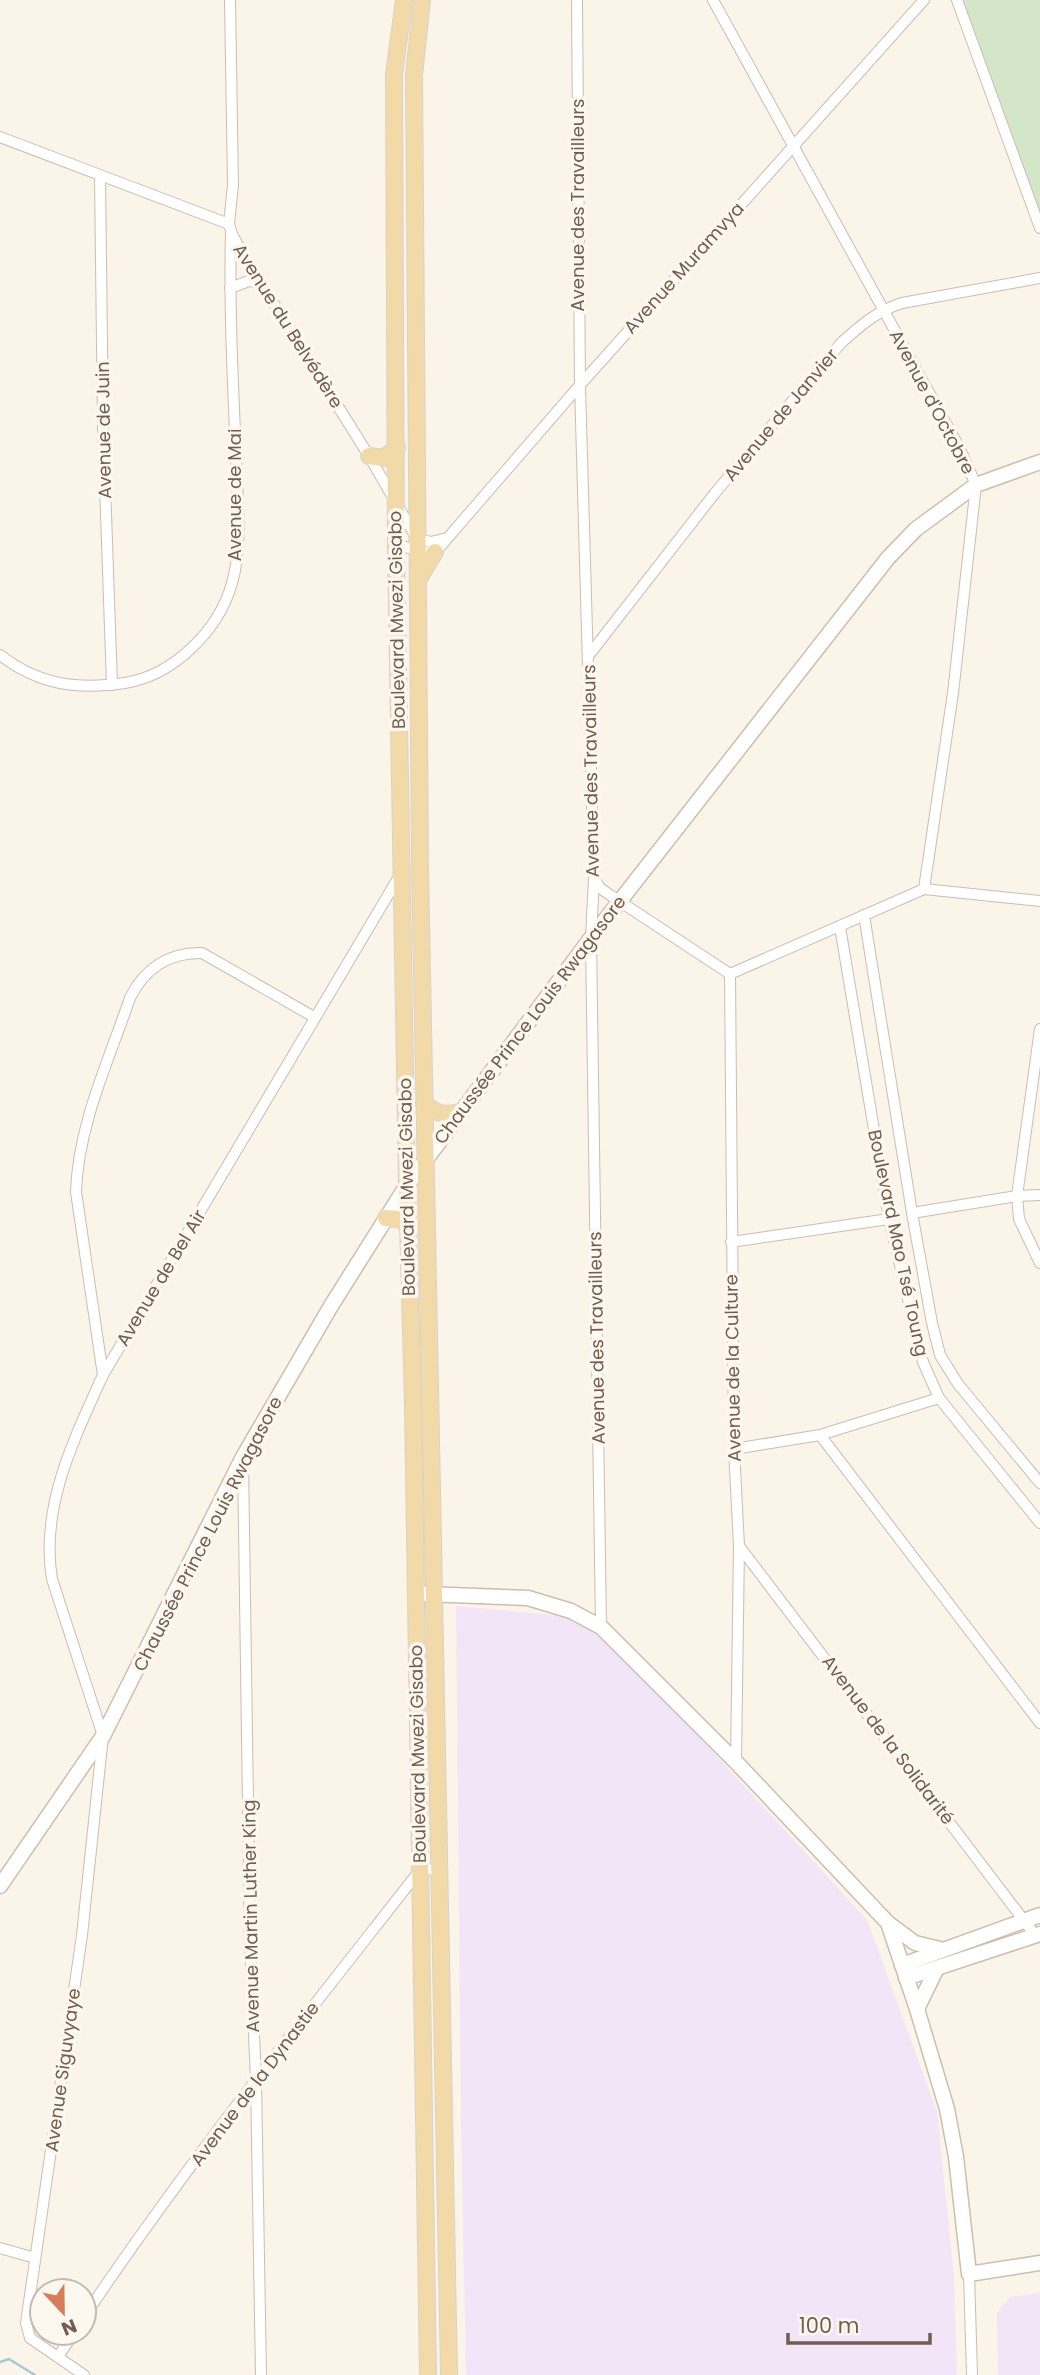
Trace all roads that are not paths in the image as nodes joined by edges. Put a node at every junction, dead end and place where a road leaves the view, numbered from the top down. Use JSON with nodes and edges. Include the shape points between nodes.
{"nodes":[{"id":1,"x":230,"y":0,"type":"edge"},
{"id":2,"x":404,"y":0,"type":"edge"},
{"id":3,"x":422,"y":0,"type":"edge"},
{"id":4,"x":577,"y":0,"type":"edge"},
{"id":5,"x":713,"y":0,"type":"edge"},
{"id":6,"x":924,"y":0,"type":"edge"},
{"id":7,"x":957,"y":0,"type":"edge"},
{"id":8,"x":0,"y":137,"type":"edge"},
{"id":9,"x":794,"y":145,"type":"junction"},
{"id":10,"x":100,"y":176,"type":"junction"},
{"id":11,"x":1040,"y":228,"type":"edge"},
{"id":12,"x":230,"y":229,"type":"junction"},
{"id":13,"x":396,"y":230,"type":"junction"},
{"id":14,"x":415,"y":230,"type":"junction"},
{"id":15,"x":1040,"y":278,"type":"edge"},
{"id":16,"x":259,"y":282,"type":"junction"},
{"id":17,"x":230,"y":288,"type":"junction"},
{"id":18,"x":882,"y":309,"type":"junction"},
{"id":19,"x":580,"y":386,"type":"junction"},
{"id":20,"x":397,"y":448,"type":"junction"},
{"id":21,"x":369,"y":456,"type":"junction"},
{"id":22,"x":1040,"y":462,"type":"edge"},
{"id":23,"x":976,"y":485,"type":"junction"},
{"id":24,"x":396,"y":505,"type":"junction"},
{"id":25,"x":448,"y":538,"type":"junction"},
{"id":26,"x":396,"y":544,"type":"junction"},
{"id":27,"x":417,"y":545,"type":"junction"},
{"id":28,"x":435,"y":552,"type":"junction"},
{"id":29,"x":416,"y":582,"type":"junction"},
{"id":30,"x":0,"y":655,"type":"edge"},
{"id":31,"x":589,"y":655,"type":"junction"},
{"id":32,"x":112,"y":685,"type":"junction"},
{"id":33,"x":420,"y":868,"type":"junction"},
{"id":34,"x":401,"y":872,"type":"junction"},
{"id":35,"x":594,"y":878,"type":"junction"},
{"id":36,"x":925,"y":889,"type":"junction"},
{"id":37,"x":620,"y":901,"type":"junction"},
{"id":38,"x":1040,"y":901,"type":"edge"},
{"id":39,"x":864,"y":915,"type":"junction"},
{"id":40,"x":840,"y":927,"type":"junction"},
{"id":41,"x":591,"y":938,"type":"junction"},
{"id":42,"x":730,"y":974,"type":"junction"},
{"id":43,"x":314,"y":1017,"type":"junction"},
{"id":44,"x":1040,"y":1029,"type":"edge"},
{"id":45,"x":424,"y":1103,"type":"junction"},
{"id":46,"x":460,"y":1112,"type":"junction"},
{"id":47,"x":425,"y":1159,"type":"junction"},
{"id":48,"x":407,"y":1185,"type":"junction"},
{"id":49,"x":1040,"y":1195,"type":"edge"},
{"id":50,"x":1017,"y":1196,"type":"junction"},
{"id":51,"x":912,"y":1213,"type":"junction"},
{"id":52,"x":386,"y":1217,"type":"junction"},
{"id":53,"x":890,"y":1219,"type":"junction"},
{"id":54,"x":408,"y":1225,"type":"junction"},
{"id":55,"x":731,"y":1242,"type":"junction"},
{"id":56,"x":1040,"y":1263,"type":"edge"},
{"id":57,"x":103,"y":1375,"type":"junction"},
{"id":58,"x":939,"y":1398,"type":"junction"},
{"id":59,"x":414,"y":1404,"type":"junction"},
{"id":60,"x":432,"y":1404,"type":"junction"},
{"id":61,"x":820,"y":1435,"type":"junction"},
{"id":62,"x":734,"y":1449,"type":"junction"},
{"id":63,"x":243,"y":1457,"type":"junction"},
{"id":64,"x":1040,"y":1483,"type":"edge"},
{"id":65,"x":1040,"y":1523,"type":"edge"},
{"id":66,"x":739,"y":1546,"type":"junction"},
{"id":67,"x":415,"y":1594,"type":"junction"},
{"id":68,"x":435,"y":1594,"type":"junction"},
{"id":69,"x":601,"y":1627,"type":"junction"},
{"id":70,"x":1040,"y":1723,"type":"edge"},
{"id":71,"x":103,"y":1735,"type":"junction"},
{"id":72,"x":736,"y":1762,"type":"junction"},
{"id":73,"x":439,"y":1869,"type":"junction"},
{"id":74,"x":420,"y":1870,"type":"junction"},
{"id":75,"x":0,"y":1886,"type":"edge"},
{"id":76,"x":1040,"y":1915,"type":"edge"},
{"id":77,"x":1026,"y":1920,"type":"junction"},
{"id":78,"x":888,"y":1923,"type":"junction"},
{"id":79,"x":1038,"y":1934,"type":"edge"},
{"id":80,"x":941,"y":1949,"type":"junction"},
{"id":81,"x":937,"y":1968,"type":"junction"},
{"id":82,"x":904,"y":1972,"type":"junction"},
{"id":83,"x":917,"y":2009,"type":"junction"},
{"id":84,"x":256,"y":2080,"type":"junction"},
{"id":85,"x":425,"y":2133,"type":"junction"},
{"id":86,"x":444,"y":2134,"type":"junction"},
{"id":87,"x":0,"y":2248,"type":"edge"},
{"id":88,"x":35,"y":2258,"type":"junction"},
{"id":89,"x":1040,"y":2263,"type":"edge"},
{"id":90,"x":969,"y":2274,"type":"junction"},
{"id":91,"x":98,"y":2297,"type":"edge"},
{"id":92,"x":64,"y":2347,"type":"edge"},
{"id":93,"x":59,"y":2355,"type":"junction"},
{"id":94,"x":84,"y":2375,"type":"edge"},
{"id":95,"x":261,"y":2375,"type":"edge"},
{"id":96,"x":428,"y":2375,"type":"edge"},
{"id":97,"x":449,"y":2375,"type":"edge"},
{"id":98,"x":972,"y":2375,"type":"edge"}],
"edges":[{"from":1,"to":12,"type":"street","name":"Avenue de Mai"},
{"from":2,"to":13,"type":"main road","name":"Boulevard Mwezi Gisabo","via":[[394,75]]},
{"from":3,"to":14,"type":"main road","name":"Boulevard Mwezi Gisabo","via":[[414,75]]},
{"from":4,"to":19,"type":"street","name":"Avenue des Travailleurs"},
{"from":5,"to":9,"type":"street","name":"Avenue d'Octobre"},
{"from":6,"to":9,"type":"street","name":"Avenue Muramvya"},
{"from":7,"to":11,"type":"street"},
{"from":8,"to":10,"type":"street","name":"Avenue du Belvédère"},
{"from":9,"to":18,"type":"street","name":"Avenue d'Octobre"},
{"from":9,"to":19,"type":"street","name":"Avenue Muramvya"},
{"from":10,"to":12,"type":"street","name":"Avenue du Belvédère"},
{"from":10,"to":32,"type":"street","name":"Avenue de Juin"},
{"from":12,"to":16,"type":"street","name":"Avenue du Belvédère"},
{"from":12,"to":17,"type":"street","name":"Avenue de Mai"},
{"from":13,"to":14,"type":"main road"},
{"from":13,"to":20,"type":"main road","name":"Boulevard Mwezi Gisabo"},
{"from":14,"to":27,"type":"main road","name":"Boulevard Mwezi Gisabo"},
{"from":15,"to":18,"type":"street","name":"Avenue de Janvier"},
{"from":16,"to":17,"type":"street"},
{"from":16,"to":21,"type":"street","name":"Avenue du Belvédère"},
{"from":17,"to":32,"type":"street","name":"Avenue de Mai","via":[[237,498],[232,583],[212,624],[182,657],[159,671]]},
{"from":18,"to":23,"type":"street","name":"Avenue d'Octobre"},
{"from":18,"to":31,"type":"street","name":"Avenue de Janvier","via":[[841,343],[715,493]]},
{"from":19,"to":25,"type":"street","name":"Avenue Muramvya"},
{"from":19,"to":31,"type":"street","name":"Avenue des Travailleurs"},
{"from":20,"to":21,"type":"main road","via":[[383,458]]},
{"from":20,"to":24,"type":"main road","name":"Boulevard Mwezi Gisabo"},
{"from":21,"to":24,"type":"street","name":"Avenue du Belvédère"},
{"from":22,"to":23,"type":"street","name":"Chaussée Prince Louis Rwagasore"},
{"from":23,"to":36,"type":"street","name":"Avenue d'Octobre"},
{"from":23,"to":37,"type":"street","name":"Chaussée Prince Louis Rwagasore","via":[[924,523],[888,558]]},
{"from":24,"to":26,"type":"main road","name":"Boulevard Mwezi Gisabo"},
{"from":24,"to":27,"type":"street"},
{"from":25,"to":27,"type":"street"},
{"from":25,"to":28,"type":"street","name":"Avenue Muramvya"},
{"from":26,"to":27,"type":"street"},
{"from":26,"to":34,"type":"main road","name":"Boulevard Mwezi Gisabo"},
{"from":27,"to":28,"type":"street","via":[[425,554]]},
{"from":27,"to":29,"type":"main road","name":"Boulevard Mwezi Gisabo"},
{"from":28,"to":29,"type":"main road"},
{"from":29,"to":33,"type":"main road","name":"Boulevard Mwezi Gisabo"},
{"from":30,"to":32,"type":"street","name":"Avenue de Mai","via":[[64,686]]},
{"from":31,"to":35,"type":"street","name":"Avenue des Travailleurs"},
{"from":33,"to":34,"type":"street"},
{"from":33,"to":45,"type":"main road","name":"Boulevard Mwezi Gisabo"},
{"from":34,"to":43,"type":"street","name":"Avenue de Bel Air"},
{"from":34,"to":48,"type":"main road","name":"Boulevard Mwezi Gisabo"},
{"from":35,"to":37,"type":"street","via":[[600,888]]},
{"from":35,"to":41,"type":"street","name":"Avenue des Travailleurs"},
{"from":36,"to":38,"type":"street"},
{"from":36,"to":39,"type":"street"},
{"from":37,"to":41,"type":"street","name":"Chaussée Prince Louis Rwagasore"},
{"from":37,"to":42,"type":"street"},
{"from":39,"to":40,"type":"street"},
{"from":39,"to":51,"type":"street","name":"Boulevard Mao Tsé Toung"},
{"from":40,"to":42,"type":"street"},
{"from":40,"to":53,"type":"street","name":"Boulevard Mao Tsé Toung"},
{"from":41,"to":46,"type":"street","name":"Chaussée Prince Louis Rwagasore"},
{"from":41,"to":69,"type":"street","name":"Avenue des Travailleurs"},
{"from":42,"to":55,"type":"street","name":"Avenue de la Culture"},
{"from":43,"to":57,"type":"street","name":"Avenue de Bel Air"},
{"from":43,"to":57,"type":"street","via":[[202,953],[170,958],[138,980],[88,1120],[77,1169],[76,1192]]},
{"from":44,"to":50,"type":"street"},
{"from":45,"to":46,"type":"main road","via":[[438,1114]]},
{"from":45,"to":47,"type":"main road","name":"Boulevard Mwezi Gisabo"},
{"from":46,"to":47,"type":"street","name":"Chaussée Prince Louis Rwagasore"},
{"from":47,"to":48,"type":"street","name":"Chaussée Prince Louis Rwagasore"},
{"from":47,"to":60,"type":"main road","name":"Boulevard Mwezi Gisabo"},
{"from":48,"to":52,"type":"street","name":"Chaussée Prince Louis Rwagasore"},
{"from":48,"to":54,"type":"main road","name":"Boulevard Mwezi Gisabo"},
{"from":49,"to":50,"type":"street"},
{"from":50,"to":51,"type":"street"},
{"from":50,"to":56,"type":"street","via":[[1019,1219]]},
{"from":51,"to":64,"type":"street","name":"Boulevard Mao Tsé Toung","via":[[940,1355],[958,1384]]},
{"from":52,"to":54,"type":"main road"},
{"from":52,"to":63,"type":"street","name":"Chaussée Prince Louis Rwagasore"},
{"from":53,"to":55,"type":"street"},
{"from":53,"to":58,"type":"street","name":"Boulevard Mao Tsé Toung","via":[[914,1330]]},
{"from":54,"to":59,"type":"main road","name":"Boulevard Mwezi Gisabo"},
{"from":55,"to":62,"type":"street","name":"Avenue de la Culture"},
{"from":57,"to":71,"type":"street","name":"Avenue de Bel Air","via":[[59,1480],[48,1559]]},
{"from":58,"to":61,"type":"street"},
{"from":58,"to":65,"type":"street","name":"Boulevard Mao Tsé Toung"},
{"from":59,"to":60,"type":"main road"},
{"from":59,"to":67,"type":"main road","name":"Boulevard Mwezi Gisabo"},
{"from":60,"to":68,"type":"main road","name":"Boulevard Mwezi Gisabo"},
{"from":61,"to":62,"type":"street"},
{"from":61,"to":70,"type":"street"},
{"from":62,"to":66,"type":"street","name":"Avenue de la Culture"},
{"from":63,"to":71,"type":"street","name":"Chaussée Prince Louis Rwagasore"},
{"from":63,"to":84,"type":"street","name":"Avenue Martin Luther King"},
{"from":66,"to":72,"type":"street","name":"Avenue de la Culture"},
{"from":66,"to":77,"type":"street","name":"Avenue de la Solidarité"},
{"from":67,"to":68,"type":"street"},
{"from":67,"to":74,"type":"main road","name":"Boulevard Mwezi Gisabo"},
{"from":68,"to":69,"type":"street","via":[[528,1598],[571,1611]]},
{"from":68,"to":73,"type":"main road","name":"Boulevard Mwezi Gisabo"},
{"from":69,"to":72,"type":"street"},
{"from":71,"to":75,"type":"street","name":"Chaussée Prince Louis Rwagasore"},
{"from":71,"to":88,"type":"street","name":"Avenue Siguvyaye","via":[[80,1946]]},
{"from":72,"to":78,"type":"street"},
{"from":73,"to":74,"type":"street"},
{"from":73,"to":86,"type":"main road","name":"Boulevard Mwezi Gisabo"},
{"from":74,"to":84,"type":"street","name":"Avenue de la Dynastie"},
{"from":74,"to":85,"type":"main road","name":"Boulevard Mwezi Gisabo"},
{"from":76,"to":77,"type":"street"},
{"from":77,"to":79,"type":"street","name":"Avenue de la Solidarité"},
{"from":77,"to":80,"type":"street"},
{"from":78,"to":80,"type":"street","via":[[915,1944]]},
{"from":78,"to":82,"type":"street"},
{"from":79,"to":81,"type":"street"},
{"from":80,"to":82,"type":"street"},
{"from":81,"to":82,"type":"street"},
{"from":81,"to":83,"type":"street"},
{"from":82,"to":83,"type":"street"},
{"from":83,"to":90,"type":"street","via":[[951,2130]]},
{"from":84,"to":91,"type":"street","name":"Avenue de la Dynastie"},
{"from":84,"to":95,"type":"street","name":"Avenue Martin Luther King"},
{"from":85,"to":86,"type":"main road"},
{"from":85,"to":96,"type":"main road","name":"Boulevard Mwezi Gisabo"},
{"from":86,"to":97,"type":"main road","name":"Boulevard Mwezi Gisabo"},
{"from":87,"to":88,"type":"street"},
{"from":88,"to":93,"type":"street","name":"Avenue Siguvyaye","via":[[27,2330],[36,2342]]},
{"from":89,"to":90,"type":"street"},
{"from":90,"to":98,"type":"street"},
{"from":92,"to":93,"type":"street"},
{"from":93,"to":94,"type":"street","name":"Avenue Siguvyaye"}]}
